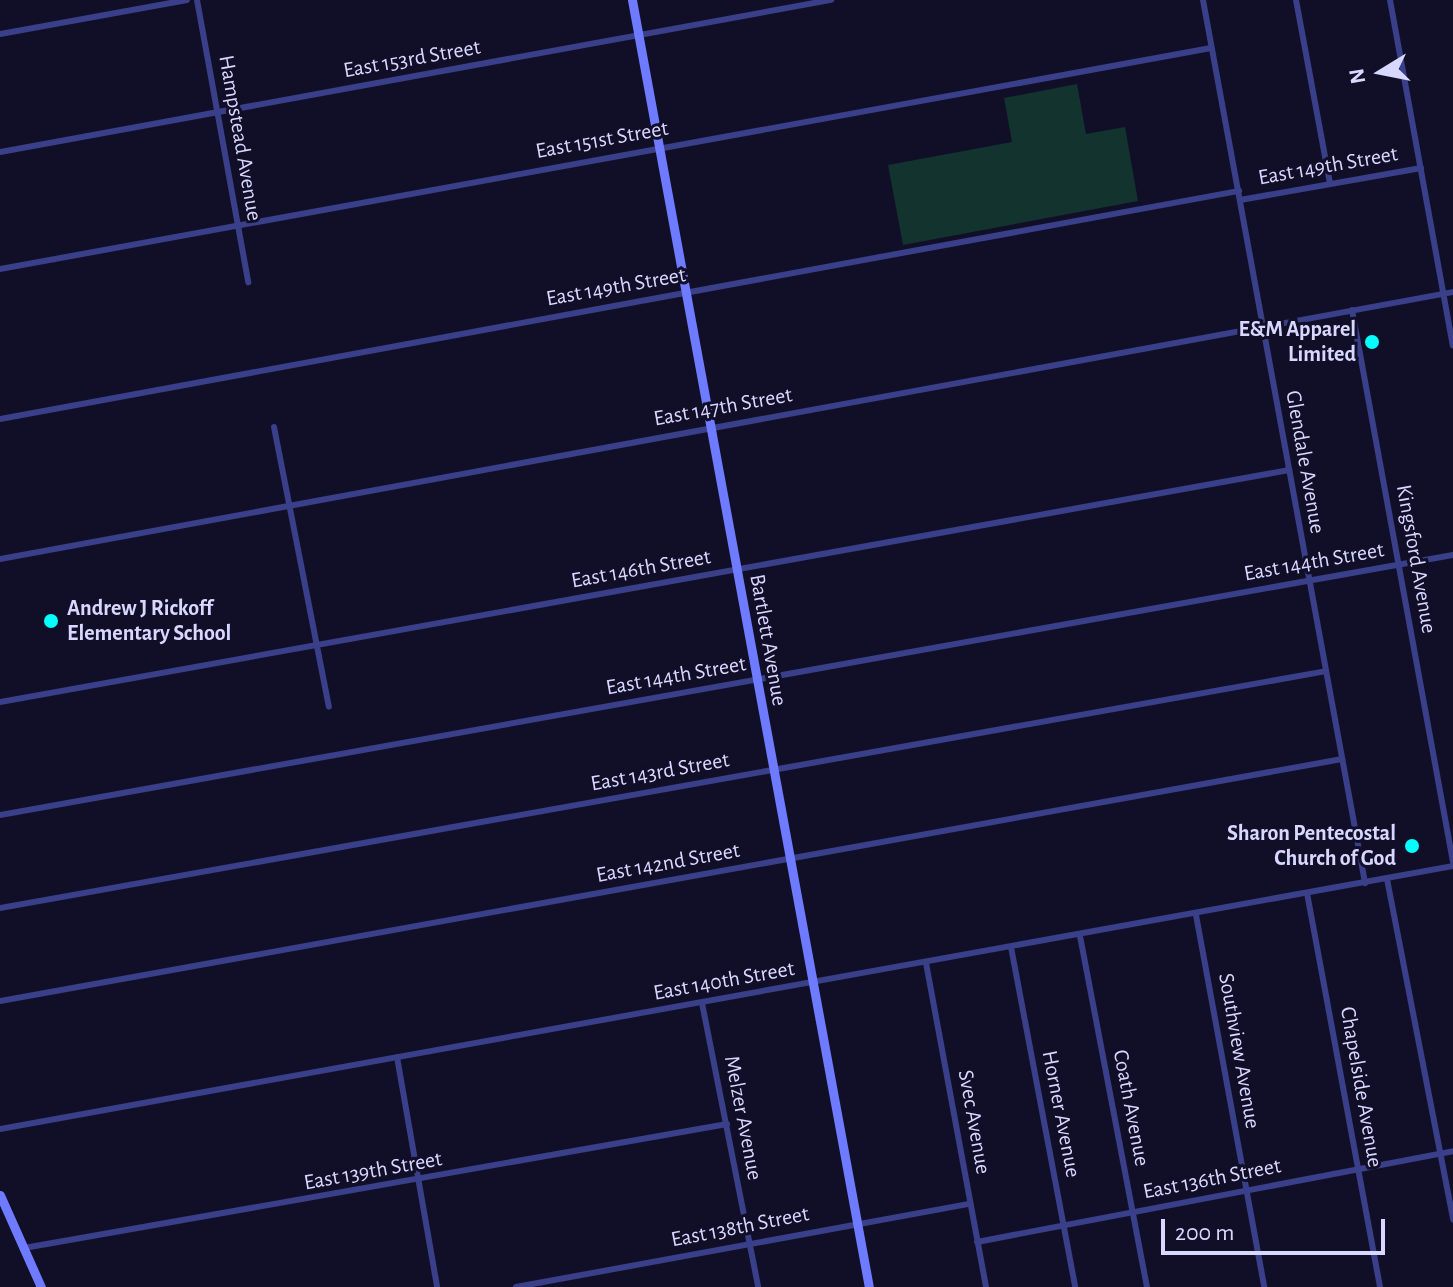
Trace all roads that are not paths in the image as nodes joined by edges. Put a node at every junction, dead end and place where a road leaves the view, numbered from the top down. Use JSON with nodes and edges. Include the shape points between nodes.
{"nodes":[{"id":1,"x":187,"y":0,"type":"edge"},
{"id":2,"x":197,"y":0,"type":"edge"},
{"id":3,"x":632,"y":0,"type":"edge"},
{"id":4,"x":831,"y":0,"type":"edge"},
{"id":5,"x":1203,"y":0,"type":"edge"},
{"id":6,"x":1296,"y":0,"type":"edge"},
{"id":7,"x":1390,"y":0,"type":"edge"},
{"id":8,"x":0,"y":34,"type":"edge"},
{"id":9,"x":638,"y":36,"type":"junction"},
{"id":10,"x":1211,"y":48,"type":"junction"},
{"id":11,"x":217,"y":113,"type":"junction"},
{"id":12,"x":659,"y":148,"type":"junction"},
{"id":13,"x":0,"y":152,"type":"edge"},
{"id":14,"x":1421,"y":168,"type":"junction"},
{"id":15,"x":1330,"y":184,"type":"junction"},
{"id":16,"x":1239,"y":191,"type":"junction"},
{"id":17,"x":1240,"y":200,"type":"junction"},
{"id":18,"x":237,"y":224,"type":"junction"},
{"id":19,"x":0,"y":269,"type":"edge"},
{"id":20,"x":248,"y":282,"type":"dead end"},
{"id":21,"x":1453,"y":292,"type":"edge"},
{"id":22,"x":686,"y":293,"type":"junction"},
{"id":23,"x":1443,"y":293,"type":"junction"},
{"id":24,"x":1352,"y":310,"type":"junction"},
{"id":25,"x":1262,"y":326,"type":"junction"},
{"id":26,"x":1453,"y":345,"type":"edge"},
{"id":27,"x":0,"y":419,"type":"edge"},
{"id":28,"x":274,"y":427,"type":"dead end"},
{"id":29,"x":711,"y":427,"type":"junction"},
{"id":30,"x":1289,"y":470,"type":"junction"},
{"id":31,"x":292,"y":506,"type":"junction"},
{"id":32,"x":1453,"y":555,"type":"edge"},
{"id":33,"x":0,"y":559,"type":"edge"},
{"id":34,"x":1399,"y":564,"type":"junction"},
{"id":35,"x":737,"y":570,"type":"junction"},
{"id":36,"x":1308,"y":582,"type":"junction"},
{"id":37,"x":318,"y":644,"type":"junction"},
{"id":38,"x":1326,"y":671,"type":"junction"},
{"id":39,"x":757,"y":680,"type":"junction"},
{"id":40,"x":0,"y":702,"type":"edge"},
{"id":41,"x":329,"y":707,"type":"dead end"},
{"id":42,"x":1342,"y":759,"type":"junction"},
{"id":43,"x":773,"y":770,"type":"junction"},
{"id":44,"x":0,"y":815,"type":"edge"},
{"id":45,"x":789,"y":859,"type":"junction"},
{"id":46,"x":1453,"y":864,"type":"edge"},
{"id":47,"x":1387,"y":879,"type":"junction"},
{"id":48,"x":1365,"y":883,"type":"junction"},
{"id":49,"x":1307,"y":893,"type":"junction"},
{"id":50,"x":0,"y":908,"type":"edge"},
{"id":51,"x":1196,"y":915,"type":"junction"},
{"id":52,"x":1080,"y":936,"type":"junction"},
{"id":53,"x":1011,"y":947,"type":"junction"},
{"id":54,"x":926,"y":963,"type":"junction"},
{"id":55,"x":811,"y":984,"type":"junction"},
{"id":56,"x":0,"y":1001,"type":"edge"},
{"id":57,"x":702,"y":1003,"type":"junction"},
{"id":58,"x":397,"y":1057,"type":"junction"},
{"id":59,"x":727,"y":1124,"type":"junction"},
{"id":60,"x":0,"y":1129,"type":"edge"},
{"id":61,"x":1453,"y":1151,"type":"edge"},
{"id":62,"x":1440,"y":1153,"type":"junction"},
{"id":63,"x":1358,"y":1170,"type":"junction"},
{"id":64,"x":419,"y":1181,"type":"junction"},
{"id":65,"x":1246,"y":1190,"type":"junction"},
{"id":66,"x":0,"y":1195,"type":"edge"},
{"id":67,"x":970,"y":1204,"type":"junction"},
{"id":68,"x":1133,"y":1212,"type":"junction"},
{"id":69,"x":1453,"y":1220,"type":"edge"},
{"id":70,"x":857,"y":1224,"type":"junction"},
{"id":71,"x":1064,"y":1225,"type":"junction"},
{"id":72,"x":977,"y":1242,"type":"junction"},
{"id":73,"x":750,"y":1244,"type":"junction"},
{"id":74,"x":24,"y":1248,"type":"junction"},
{"id":75,"x":41,"y":1287,"type":"edge"},
{"id":76,"x":437,"y":1287,"type":"edge"},
{"id":77,"x":516,"y":1287,"type":"edge"},
{"id":78,"x":758,"y":1287,"type":"edge"},
{"id":79,"x":869,"y":1287,"type":"edge"},
{"id":80,"x":986,"y":1287,"type":"edge"},
{"id":81,"x":1075,"y":1287,"type":"edge"},
{"id":82,"x":1147,"y":1287,"type":"edge"},
{"id":83,"x":1264,"y":1287,"type":"edge"},
{"id":84,"x":1380,"y":1287,"type":"edge"}],
"edges":[{"from":1,"to":8,"type":"street"},
{"from":2,"to":11,"type":"street","name":"Hampstead Avenue"},
{"from":3,"to":9,"type":"street","name":"Bartlett Avenue"},
{"from":4,"to":9,"type":"street","name":"East 153rd Street"},
{"from":5,"to":10,"type":"street","name":"Glendale Avenue"},
{"from":6,"to":15,"type":"street"},
{"from":7,"to":14,"type":"street"},
{"from":9,"to":11,"type":"street","name":"East 153rd Street"},
{"from":9,"to":12,"type":"street","name":"Bartlett Avenue"},
{"from":10,"to":12,"type":"street","name":"East 151st Street"},
{"from":10,"to":16,"type":"street","name":"Glendale Avenue"},
{"from":11,"to":13,"type":"street","name":"East 153rd Street"},
{"from":11,"to":18,"type":"street","name":"Hampstead Avenue"},
{"from":12,"to":18,"type":"street","name":"East 151st Street"},
{"from":12,"to":22,"type":"street","name":"Bartlett Avenue"},
{"from":14,"to":15,"type":"street","name":"East 149th Street"},
{"from":14,"to":23,"type":"street"},
{"from":15,"to":17,"type":"street","name":"East 149th Street"},
{"from":16,"to":17,"type":"street","name":"Glendale Avenue"},
{"from":16,"to":22,"type":"street","name":"East 149th Street"},
{"from":17,"to":25,"type":"street","name":"Glendale Avenue"},
{"from":18,"to":19,"type":"street","name":"East 151st Street"},
{"from":18,"to":20,"type":"street","name":"Hampstead Avenue"},
{"from":21,"to":23,"type":"street","name":"East 147th Street"},
{"from":22,"to":27,"type":"street","name":"East 149th Street"},
{"from":22,"to":29,"type":"street","name":"Bartlett Avenue"},
{"from":23,"to":24,"type":"street","name":"East 147th Street"},
{"from":23,"to":26,"type":"street"},
{"from":24,"to":25,"type":"street","name":"East 147th Street"},
{"from":24,"to":34,"type":"street","name":"Kingsford Avenue"},
{"from":25,"to":29,"type":"street","name":"East 147th Street"},
{"from":25,"to":30,"type":"street","name":"Glendale Avenue"},
{"from":28,"to":31,"type":"street"},
{"from":29,"to":31,"type":"street","name":"East 147th Street"},
{"from":29,"to":35,"type":"street","name":"Bartlett Avenue"},
{"from":30,"to":35,"type":"street","name":"East 146th Street"},
{"from":30,"to":36,"type":"street","name":"Glendale Avenue"},
{"from":31,"to":33,"type":"street","name":"East 147th Street"},
{"from":31,"to":37,"type":"street"},
{"from":32,"to":34,"type":"street","name":"East 144th Street"},
{"from":34,"to":36,"type":"street","name":"East 144th Street"},
{"from":34,"to":46,"type":"street","name":"Kingsford Avenue"},
{"from":35,"to":37,"type":"street","name":"East 146th Street"},
{"from":35,"to":39,"type":"street","name":"Bartlett Avenue"},
{"from":36,"to":38,"type":"street","name":"Glendale Avenue"},
{"from":36,"to":39,"type":"street","name":"East 144th Street"},
{"from":37,"to":40,"type":"street","name":"East 146th Street"},
{"from":37,"to":41,"type":"street"},
{"from":38,"to":42,"type":"street","name":"Glendale Avenue"},
{"from":38,"to":43,"type":"street","name":"East 143rd Street"},
{"from":39,"to":43,"type":"street","name":"Bartlett Avenue"},
{"from":39,"to":44,"type":"street","name":"East 144th Street"},
{"from":42,"to":45,"type":"street","name":"East 142nd Street"},
{"from":42,"to":48,"type":"street","name":"Glendale Avenue"},
{"from":43,"to":45,"type":"street","name":"Bartlett Avenue"},
{"from":43,"to":50,"type":"street","name":"East 143rd Street"},
{"from":45,"to":55,"type":"street","name":"Bartlett Avenue"},
{"from":45,"to":56,"type":"street","name":"East 142nd Street"},
{"from":46,"to":47,"type":"street","name":"East 140th Street"},
{"from":47,"to":48,"type":"street","name":"East 140th Street"},
{"from":47,"to":62,"type":"street"},
{"from":48,"to":49,"type":"street","name":"East 140th Street"},
{"from":49,"to":51,"type":"street","name":"East 140th Street"},
{"from":49,"to":63,"type":"street","name":"Chapelside Avenue"},
{"from":51,"to":52,"type":"street","name":"East 140th Street"},
{"from":51,"to":65,"type":"street","name":"Southview Avenue"},
{"from":52,"to":53,"type":"street","name":"East 140th Street"},
{"from":52,"to":68,"type":"street","name":"Coath Avenue"},
{"from":53,"to":54,"type":"street","name":"East 140th Street"},
{"from":53,"to":71,"type":"street","name":"Horner Avenue"},
{"from":54,"to":55,"type":"street","name":"East 140th Street"},
{"from":54,"to":67,"type":"street","name":"Svec Avenue"},
{"from":55,"to":57,"type":"street","name":"East 140th Street"},
{"from":55,"to":70,"type":"street","name":"Bartlett Avenue"},
{"from":57,"to":58,"type":"street","name":"East 140th Street"},
{"from":57,"to":59,"type":"street","name":"Melzer Avenue"},
{"from":58,"to":60,"type":"street","name":"East 140th Street"},
{"from":58,"to":64,"type":"street"},
{"from":59,"to":64,"type":"street","name":"East 139th Street"},
{"from":59,"to":73,"type":"street","name":"Melzer Avenue"},
{"from":61,"to":62,"type":"street","name":"East 136th Street"},
{"from":62,"to":63,"type":"street","name":"East 136th Street"},
{"from":62,"to":69,"type":"street"},
{"from":63,"to":65,"type":"street","name":"East 136th Street"},
{"from":63,"to":84,"type":"street","name":"Chapelside Avenue"},
{"from":64,"to":74,"type":"street","name":"East 139th Street"},
{"from":64,"to":76,"type":"street"},
{"from":65,"to":68,"type":"street","name":"East 136th Street"},
{"from":65,"to":83,"type":"street","name":"Southview Avenue"},
{"from":66,"to":74,"type":"street"},
{"from":67,"to":70,"type":"street","name":"East 138th Street"},
{"from":67,"to":72,"type":"street","name":"Svec Avenue"},
{"from":68,"to":71,"type":"street","name":"East 136th Street"},
{"from":68,"to":82,"type":"street","name":"Coath Avenue"},
{"from":70,"to":73,"type":"street","name":"East 138th Street"},
{"from":70,"to":79,"type":"street","name":"Bartlett Avenue"},
{"from":71,"to":72,"type":"street","name":"East 136th Street"},
{"from":71,"to":81,"type":"street","name":"Horner Avenue"},
{"from":72,"to":80,"type":"street","name":"Svec Avenue"},
{"from":73,"to":77,"type":"street","name":"East 138th Street"},
{"from":73,"to":78,"type":"street","name":"Melzer Avenue"},
{"from":74,"to":75,"type":"street"}]}
